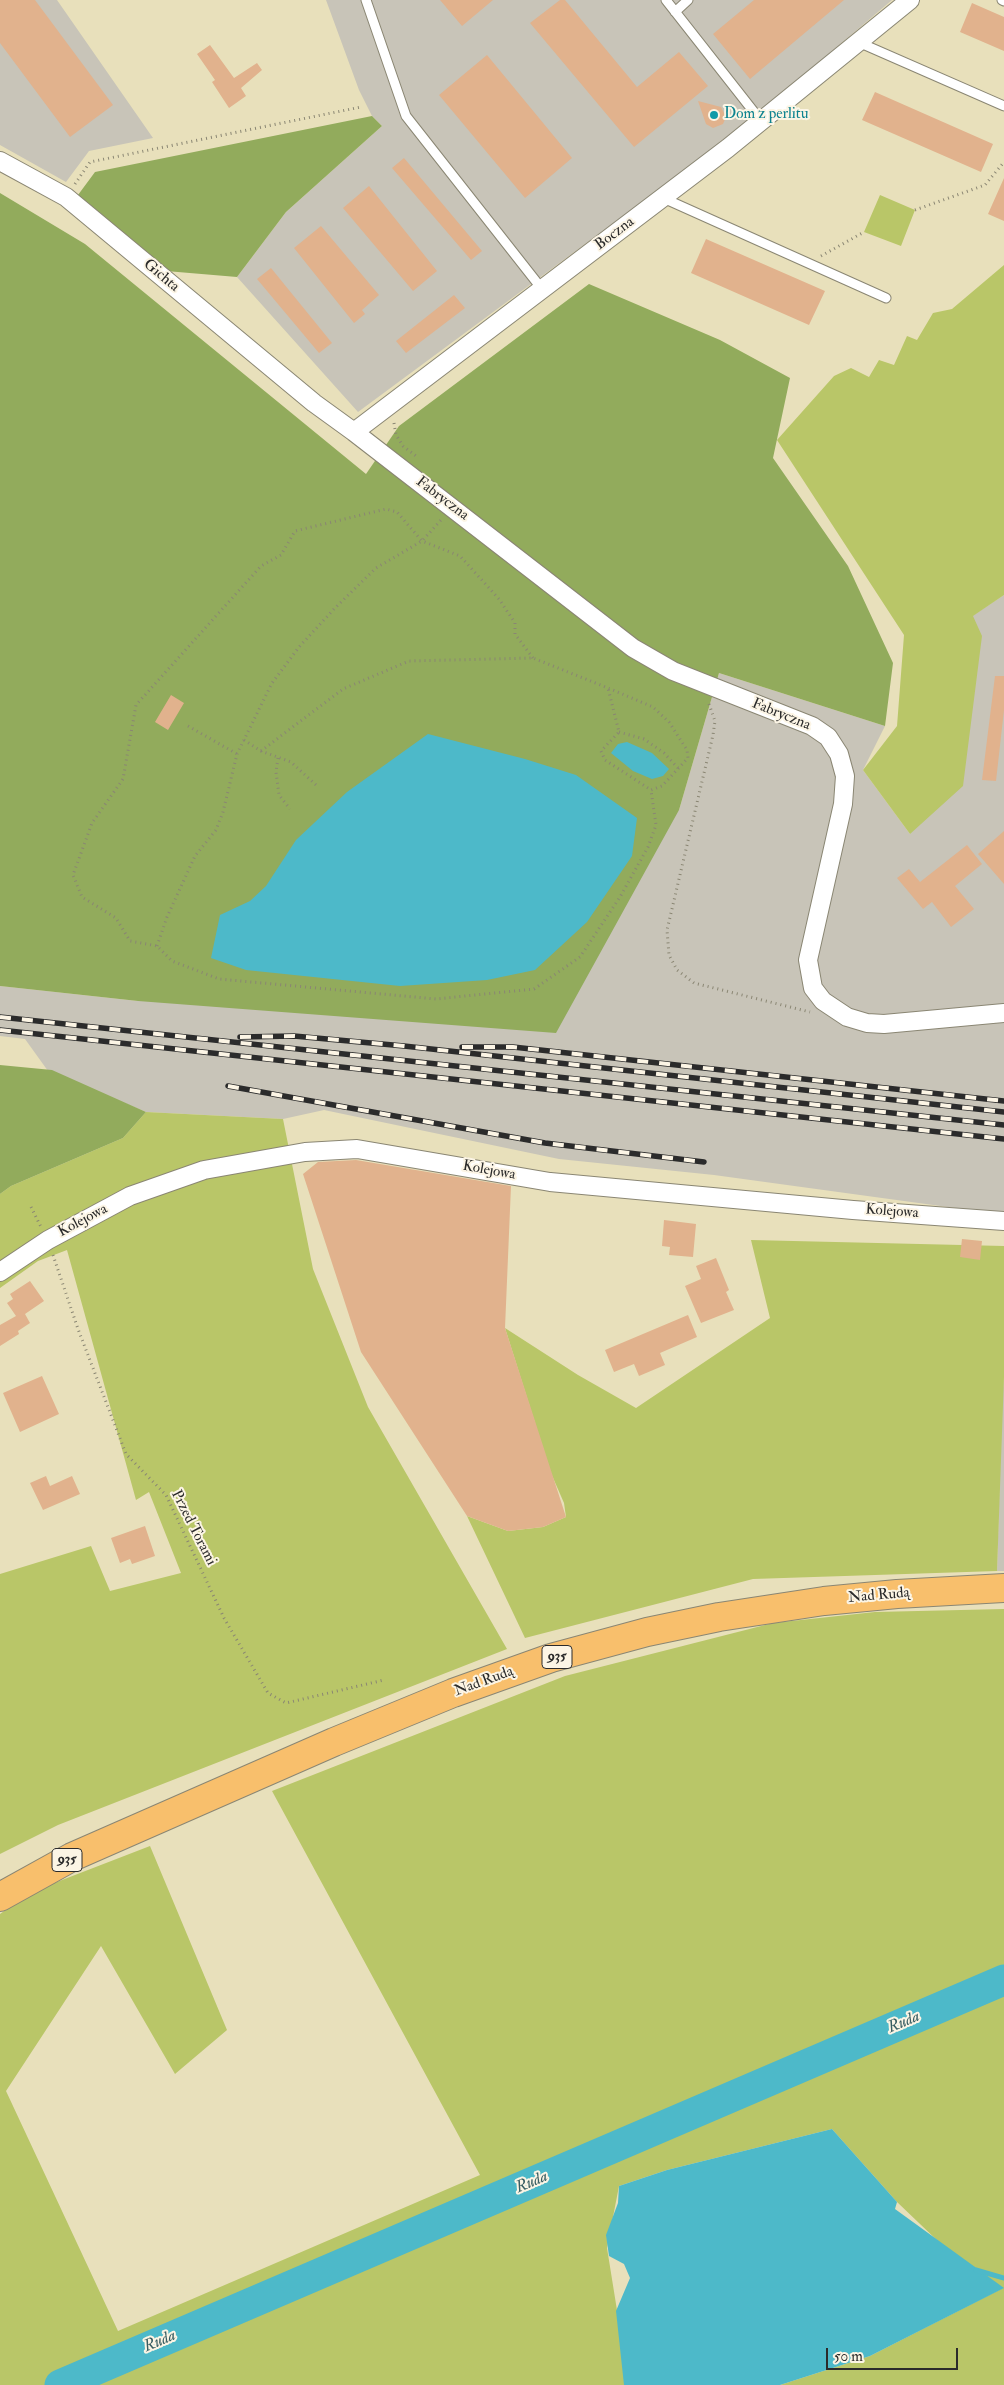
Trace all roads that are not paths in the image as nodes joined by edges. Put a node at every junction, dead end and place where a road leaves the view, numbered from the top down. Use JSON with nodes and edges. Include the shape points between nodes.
{"nodes":[{"id":1,"x":366,"y":0,"type":"edge"},
{"id":2,"x":666,"y":0,"type":"edge"},
{"id":3,"x":688,"y":0,"type":"edge"},
{"id":4,"x":910,"y":0,"type":"edge"},
{"id":5,"x":675,"y":12,"type":"junction"},
{"id":6,"x":858,"y":42,"type":"junction"},
{"id":7,"x":1004,"y":106,"type":"edge"},
{"id":8,"x":761,"y":121,"type":"junction"},
{"id":9,"x":0,"y":161,"type":"edge"},
{"id":10,"x":663,"y":198,"type":"junction"},
{"id":11,"x":542,"y":289,"type":"junction"},
{"id":12,"x":886,"y":298,"type":"dead end"},
{"id":13,"x":354,"y":432,"type":"junction"},
{"id":14,"x":1004,"y":1013,"type":"edge"},
{"id":15,"x":1004,"y":1221,"type":"edge"},
{"id":16,"x":0,"y":1272,"type":"edge"},
{"id":17,"x":1004,"y":1588,"type":"edge"},
{"id":18,"x":0,"y":1897,"type":"edge"}],
"edges":[{"from":1,"to":11,"type":"lane","via":[[406,116]]},
{"from":2,"to":5,"type":"lane"},
{"from":3,"to":5,"type":"lane"},
{"from":4,"to":6,"type":"street","name":"Boczna"},
{"from":5,"to":8,"type":"lane"},
{"from":6,"to":7,"type":"lane"},
{"from":6,"to":8,"type":"street","name":"Boczna"},
{"from":8,"to":10,"type":"street","name":"Boczna"},
{"from":9,"to":13,"type":"street","name":"Gichta","via":[[66,197],[314,403]]},
{"from":10,"to":11,"type":"street","name":"Boczna"},
{"from":10,"to":12,"type":"lane"},
{"from":11,"to":13,"type":"street","name":"Boczna"},
{"from":13,"to":14,"type":"street","name":"Fabryczna","via":[[634,648],[673,671],[812,726],[828,737],[839,754],[845,776],[843,804],[808,960],[813,988],[823,1001],[847,1018],[867,1023]]},
{"from":15,"to":16,"type":"street","name":"Kolejowa","via":[[550,1182],[357,1149],[305,1152],[204,1170],[130,1196],[48,1240]]},
{"from":17,"to":18,"type":"main road","name":"Nad Rudą","number":"935","via":[[824,1601],[729,1615],[647,1632],[551,1658],[453,1693],[334,1742],[72,1857]]}]}
